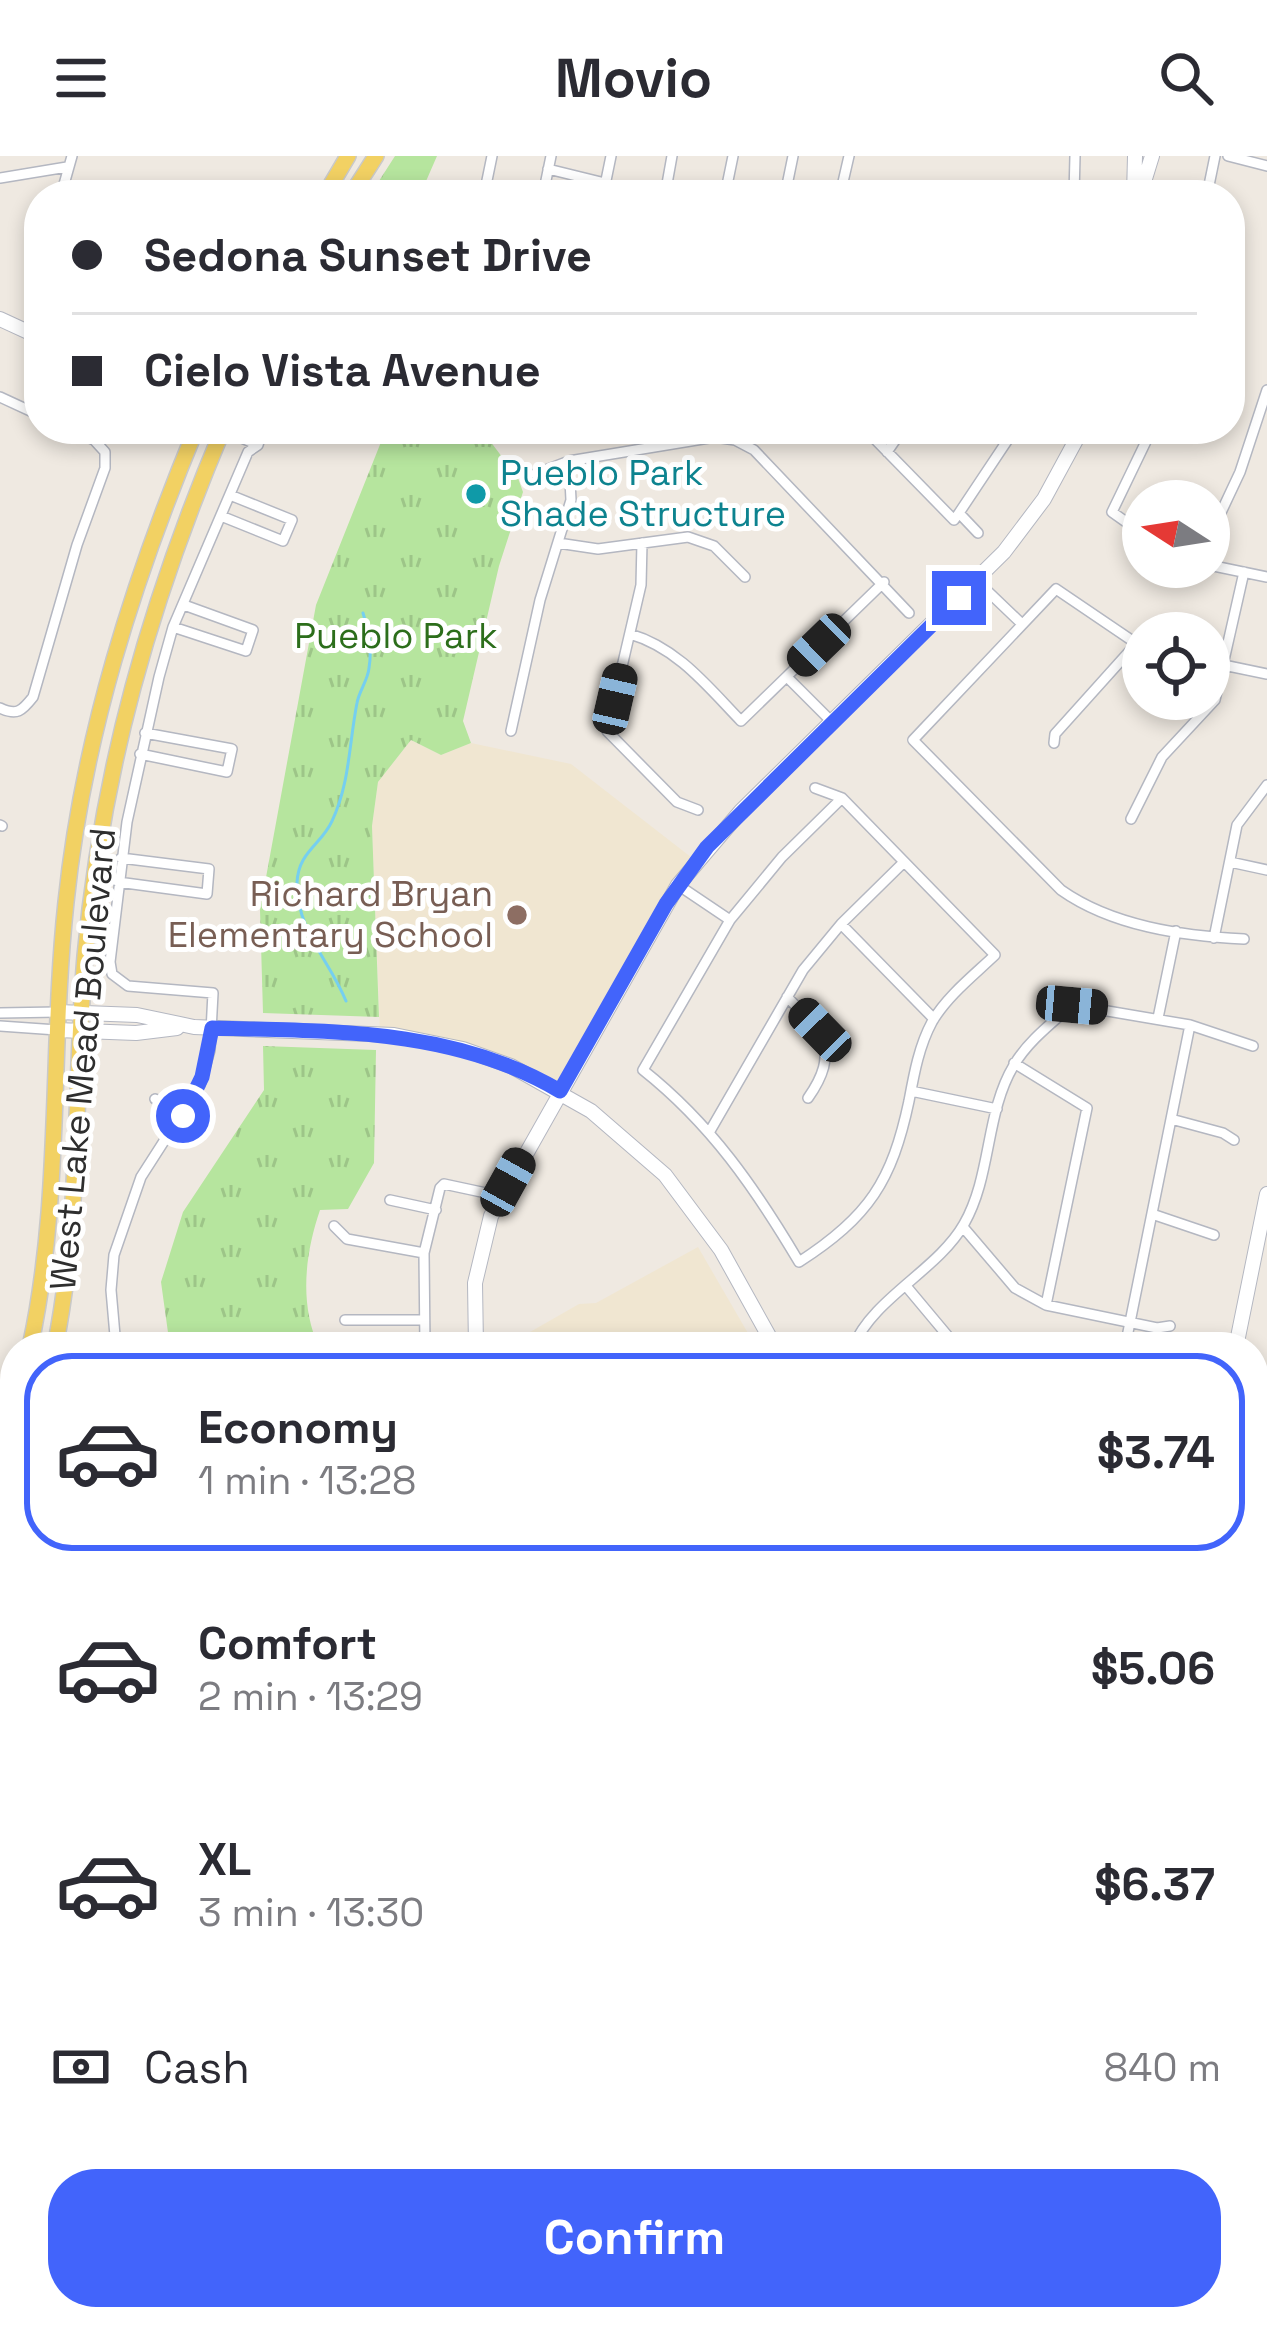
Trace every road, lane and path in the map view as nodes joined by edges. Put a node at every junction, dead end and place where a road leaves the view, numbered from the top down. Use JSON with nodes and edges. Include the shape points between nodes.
{"nodes":[{"id":1,"x":551,"y":156,"type":"edge"},
{"id":2,"x":1228,"y":156,"type":"edge"},
{"id":3,"x":69,"y":162,"type":"edge"},
{"id":4,"x":1267,"y":166,"type":"edge"},
{"id":5,"x":548,"y":170,"type":"junction"},
{"id":6,"x":0,"y":178,"type":"edge"},
{"id":7,"x":546,"y":180,"type":"edge"},
{"id":8,"x":577,"y":180,"type":"edge"},
{"id":9,"x":1267,"y":390,"type":"edge"},
{"id":10,"x":98,"y":444,"type":"edge"},
{"id":11,"x":190,"y":444,"type":"edge"},
{"id":12,"x":216,"y":444,"type":"edge"},
{"id":13,"x":666,"y":444,"type":"edge"},
{"id":14,"x":743,"y":444,"type":"edge"},
{"id":15,"x":879,"y":444,"type":"edge"},
{"id":16,"x":893,"y":444,"type":"edge"},
{"id":17,"x":1005,"y":444,"type":"edge"},
{"id":18,"x":1074,"y":444,"type":"edge"},
{"id":19,"x":1146,"y":444,"type":"edge"},
{"id":20,"x":258,"y":445,"type":"edge"},
{"id":21,"x":887,"y":452,"type":"junction"},
{"id":22,"x":568,"y":460,"type":"junction"},
{"id":23,"x":535,"y":474,"type":"dead end"},
{"id":24,"x":1128,"y":480,"type":"edge"},
{"id":25,"x":1122,"y":492,"type":"edge"},
{"id":26,"x":1230,"y":493,"type":"edge"},
{"id":27,"x":230,"y":495,"type":"junction"},
{"id":28,"x":959,"y":513,"type":"junction"},
{"id":29,"x":221,"y":516,"type":"junction"},
{"id":30,"x":1122,"y":519,"type":"edge"},
{"id":31,"x":978,"y":532,"type":"dead end"},
{"id":32,"x":557,"y":543,"type":"junction"},
{"id":33,"x":642,"y":543,"type":"junction"},
{"id":34,"x":1230,"y":569,"type":"edge"},
{"id":35,"x":1244,"y":572,"type":"junction"},
{"id":36,"x":1267,"y":577,"type":"edge"},
{"id":37,"x":746,"y":578,"type":"dead end"},
{"id":38,"x":977,"y":581,"type":"junction"},
{"id":39,"x":884,"y":582,"type":"junction"},
{"id":40,"x":184,"y":604,"type":"junction"},
{"id":41,"x":909,"y":613,"type":"dead end"},
{"id":42,"x":1022,"y":625,"type":"junction"},
{"id":43,"x":173,"y":627,"type":"junction"},
{"id":44,"x":630,"y":634,"type":"junction"},
{"id":45,"x":1122,"y":635,"type":"edge"},
{"id":46,"x":1230,"y":641,"type":"edge"},
{"id":47,"x":1122,"y":665,"type":"edge"},
{"id":48,"x":1230,"y":667,"type":"edge"},
{"id":49,"x":1267,"y":674,"type":"edge"},
{"id":50,"x":787,"y":677,"type":"junction"},
{"id":51,"x":0,"y":709,"type":"edge"},
{"id":52,"x":1196,"y":720,"type":"edge"},
{"id":53,"x":832,"y":722,"type":"junction"},
{"id":54,"x":511,"y":731,"type":"dead end"},
{"id":55,"x":145,"y":733,"type":"junction"},
{"id":56,"x":1054,"y":743,"type":"dead end"},
{"id":57,"x":140,"y":754,"type":"junction"},
{"id":58,"x":1267,"y":785,"type":"edge"},
{"id":59,"x":815,"y":788,"type":"dead end"},
{"id":60,"x":842,"y":798,"type":"junction"},
{"id":61,"x":698,"y":810,"type":"dead end"},
{"id":62,"x":1131,"y":819,"type":"dead end"},
{"id":63,"x":121,"y":858,"type":"junction"},
{"id":64,"x":904,"y":862,"type":"junction"},
{"id":65,"x":1229,"y":862,"type":"junction"},
{"id":66,"x":1267,"y":870,"type":"edge"},
{"id":67,"x":118,"y":882,"type":"junction"},
{"id":68,"x":679,"y":885,"type":"junction"},
{"id":69,"x":730,"y":920,"type":"junction"},
{"id":70,"x":841,"y":924,"type":"junction"},
{"id":71,"x":1176,"y":931,"type":"junction"},
{"id":72,"x":1214,"y":938,"type":"junction"},
{"id":73,"x":1244,"y":939,"type":"dead end"},
{"id":74,"x":787,"y":997,"type":"junction"},
{"id":75,"x":58,"y":1012,"type":"junction"},
{"id":76,"x":0,"y":1013,"type":"edge"},
{"id":77,"x":1158,"y":1018,"type":"junction"},
{"id":78,"x":934,"y":1019,"type":"junction"},
{"id":79,"x":81,"y":1022,"type":"junction"},
{"id":80,"x":1190,"y":1025,"type":"junction"},
{"id":81,"x":0,"y":1026,"type":"edge"},
{"id":82,"x":212,"y":1028,"type":"junction"},
{"id":83,"x":57,"y":1030,"type":"junction"},
{"id":84,"x":1253,"y":1046,"type":"dead end"},
{"id":85,"x":1015,"y":1063,"type":"junction"},
{"id":86,"x":560,"y":1091,"type":"junction"},
{"id":87,"x":911,"y":1091,"type":"junction"},
{"id":88,"x":808,"y":1098,"type":"dead end"},
{"id":89,"x":155,"y":1099,"type":"dead end"},
{"id":90,"x":997,"y":1109,"type":"junction"},
{"id":91,"x":183,"y":1116,"type":"junction"},
{"id":92,"x":1171,"y":1119,"type":"junction"},
{"id":93,"x":710,"y":1131,"type":"junction"},
{"id":94,"x":1234,"y":1140,"type":"dead end"},
{"id":95,"x":1267,"y":1193,"type":"edge"},
{"id":96,"x":500,"y":1196,"type":"junction"},
{"id":97,"x":390,"y":1200,"type":"dead end"},
{"id":98,"x":436,"y":1210,"type":"junction"},
{"id":99,"x":1152,"y":1214,"type":"junction"},
{"id":100,"x":334,"y":1226,"type":"dead end"},
{"id":101,"x":963,"y":1228,"type":"junction"},
{"id":102,"x":1214,"y":1235,"type":"dead end"},
{"id":103,"x":424,"y":1253,"type":"junction"},
{"id":104,"x":906,"y":1286,"type":"junction"},
{"id":105,"x":1046,"y":1305,"type":"junction"},
{"id":106,"x":345,"y":1320,"type":"dead end"},
{"id":107,"x":422,"y":1320,"type":"junction"},
{"id":108,"x":1130,"y":1323,"type":"junction"},
{"id":109,"x":1170,"y":1325,"type":"dead end"},
{"id":110,"x":32,"y":1332,"type":"edge"},
{"id":111,"x":57,"y":1332,"type":"edge"},
{"id":112,"x":115,"y":1332,"type":"edge"},
{"id":113,"x":423,"y":1332,"type":"edge"},
{"id":114,"x":475,"y":1332,"type":"edge"},
{"id":115,"x":767,"y":1332,"type":"edge"},
{"id":116,"x":865,"y":1332,"type":"edge"},
{"id":117,"x":944,"y":1332,"type":"edge"},
{"id":118,"x":1128,"y":1332,"type":"edge"},
{"id":119,"x":1239,"y":1332,"type":"edge"}],
"edges":[{"from":1,"to":5,"type":"street"},
{"from":2,"to":4,"type":"street"},
{"from":3,"to":6,"type":"street"},
{"from":5,"to":7,"type":"street"},
{"from":5,"to":8,"type":"street"},
{"from":9,"to":26,"type":"street"},
{"from":10,"to":51,"type":"street","via":[[105,468],[33,697],[22,712]]},
{"from":11,"to":75,"type":"main road","name":"West Lake Mead Boulevard","via":[[124,618],[92,742],[66,898]]},
{"from":12,"to":79,"type":"main road","name":"West Lake Mead Boulevard","via":[[128,694],[103,816]]},
{"from":13,"to":22,"type":"street"},
{"from":14,"to":39,"type":"street"},
{"from":15,"to":21,"type":"street"},
{"from":16,"to":21,"type":"street"},
{"from":17,"to":28,"type":"street"},
{"from":18,"to":38,"type":"street","via":[[1044,499]]},
{"from":19,"to":24,"type":"street"},
{"from":20,"to":27,"type":"street"},
{"from":21,"to":28,"type":"street","via":[[954,520]]},
{"from":22,"to":23,"type":"street"},
{"from":22,"to":32,"type":"street","via":[[571,500]]},
{"from":25,"to":30,"type":"street","via":[[1112,512]]},
{"from":27,"to":29,"type":"street"},
{"from":27,"to":29,"type":"street","via":[[292,520],[284,542]]},
{"from":28,"to":31,"type":"street"},
{"from":29,"to":40,"type":"street"},
{"from":32,"to":33,"type":"street"},
{"from":32,"to":54,"type":"street"},
{"from":33,"to":37,"type":"street","via":[[706,541]]},
{"from":33,"to":44,"type":"street"},
{"from":34,"to":35,"type":"street"},
{"from":35,"to":36,"type":"street"},
{"from":35,"to":46,"type":"street"},
{"from":38,"to":42,"type":"street"},
{"from":38,"to":53,"type":"street"},
{"from":39,"to":41,"type":"street"},
{"from":39,"to":50,"type":"street"},
{"from":40,"to":43,"type":"street"},
{"from":40,"to":43,"type":"street","via":[[254,630],[247,651]]},
{"from":42,"to":45,"type":"street","via":[[1056,589]]},
{"from":42,"to":71,"type":"street","via":[[913,740],[1060,890],[1110,917]]},
{"from":43,"to":55,"type":"street"},
{"from":44,"to":50,"type":"street","via":[[682,661],[742,721]]},
{"from":44,"to":61,"type":"street","via":[[608,731],[677,802]]},
{"from":47,"to":56,"type":"street"},
{"from":48,"to":49,"type":"street"},
{"from":50,"to":53,"type":"street"},
{"from":52,"to":62,"type":"street","via":[[1162,757]]},
{"from":53,"to":68,"type":"street"},
{"from":55,"to":57,"type":"street"},
{"from":55,"to":57,"type":"street","via":[[232,749],[227,772]]},
{"from":57,"to":63,"type":"street"},
{"from":58,"to":65,"type":"street","via":[[1242,815]]},
{"from":59,"to":60,"type":"street"},
{"from":60,"to":64,"type":"street"},
{"from":60,"to":69,"type":"street"},
{"from":63,"to":67,"type":"street"},
{"from":63,"to":67,"type":"street","via":[[208,869],[207,894]]},
{"from":64,"to":70,"type":"street"},
{"from":64,"to":78,"type":"street","via":[[995,955]]},
{"from":65,"to":66,"type":"street"},
{"from":65,"to":72,"type":"street"},
{"from":67,"to":82,"type":"street","via":[[112,974],[128,986],[213,993]]},
{"from":68,"to":69,"type":"street"},
{"from":68,"to":86,"type":"street"},
{"from":69,"to":93,"type":"street","via":[[643,1070]]},
{"from":70,"to":74,"type":"street"},
{"from":70,"to":78,"type":"street"},
{"from":71,"to":72,"type":"street"},
{"from":71,"to":77,"type":"street"},
{"from":72,"to":73,"type":"street"},
{"from":74,"to":88,"type":"street","via":[[825,1042],[819,1083]]},
{"from":74,"to":93,"type":"street"},
{"from":75,"to":76,"type":"street"},
{"from":75,"to":79,"type":"street"},
{"from":75,"to":83,"type":"main road","name":"West Lake Mead Boulevard"},
{"from":77,"to":80,"type":"street"},
{"from":77,"to":85,"type":"street","via":[[1072,1005]]},
{"from":78,"to":87,"type":"street"},
{"from":79,"to":82,"type":"street","via":[[136,1033]]},
{"from":79,"to":83,"type":"street"},
{"from":79,"to":111,"type":"main road","name":"West Lake Mead Boulevard"},
{"from":80,"to":84,"type":"street"},
{"from":80,"to":92,"type":"street"},
{"from":81,"to":83,"type":"street"},
{"from":82,"to":86,"type":"street","via":[[419,1040],[500,1061]]},
{"from":82,"to":91,"type":"street"},
{"from":83,"to":110,"type":"main road","name":"West Lake Mead Boulevard","via":[[47,1226]]},
{"from":85,"to":90,"type":"street"},
{"from":85,"to":105,"type":"street","via":[[1087,1108]]},
{"from":86,"to":96,"type":"street"},
{"from":86,"to":115,"type":"street","via":[[626,1138],[678,1189]]},
{"from":87,"to":90,"type":"street"},
{"from":87,"to":93,"type":"street","via":[[881,1189],[799,1262]]},
{"from":89,"to":91,"type":"street"},
{"from":90,"to":101,"type":"street","via":[[980,1192]]},
{"from":91,"to":112,"type":"street","via":[[141,1177],[115,1255]]},
{"from":92,"to":94,"type":"street"},
{"from":92,"to":99,"type":"street"},
{"from":95,"to":119,"type":"street"},
{"from":96,"to":98,"type":"street","via":[[445,1184]]},
{"from":96,"to":114,"type":"street","via":[[476,1268]]},
{"from":97,"to":98,"type":"street"},
{"from":98,"to":103,"type":"street"},
{"from":99,"to":102,"type":"street"},
{"from":99,"to":108,"type":"street"},
{"from":100,"to":103,"type":"street","via":[[347,1239]]},
{"from":101,"to":104,"type":"street"},
{"from":101,"to":105,"type":"street","via":[[1015,1288]]},
{"from":103,"to":107,"type":"street"},
{"from":104,"to":116,"type":"street"},
{"from":104,"to":117,"type":"street"},
{"from":105,"to":108,"type":"street"},
{"from":106,"to":107,"type":"street"},
{"from":107,"to":113,"type":"street"},
{"from":108,"to":109,"type":"street"},
{"from":108,"to":118,"type":"street"}]}
